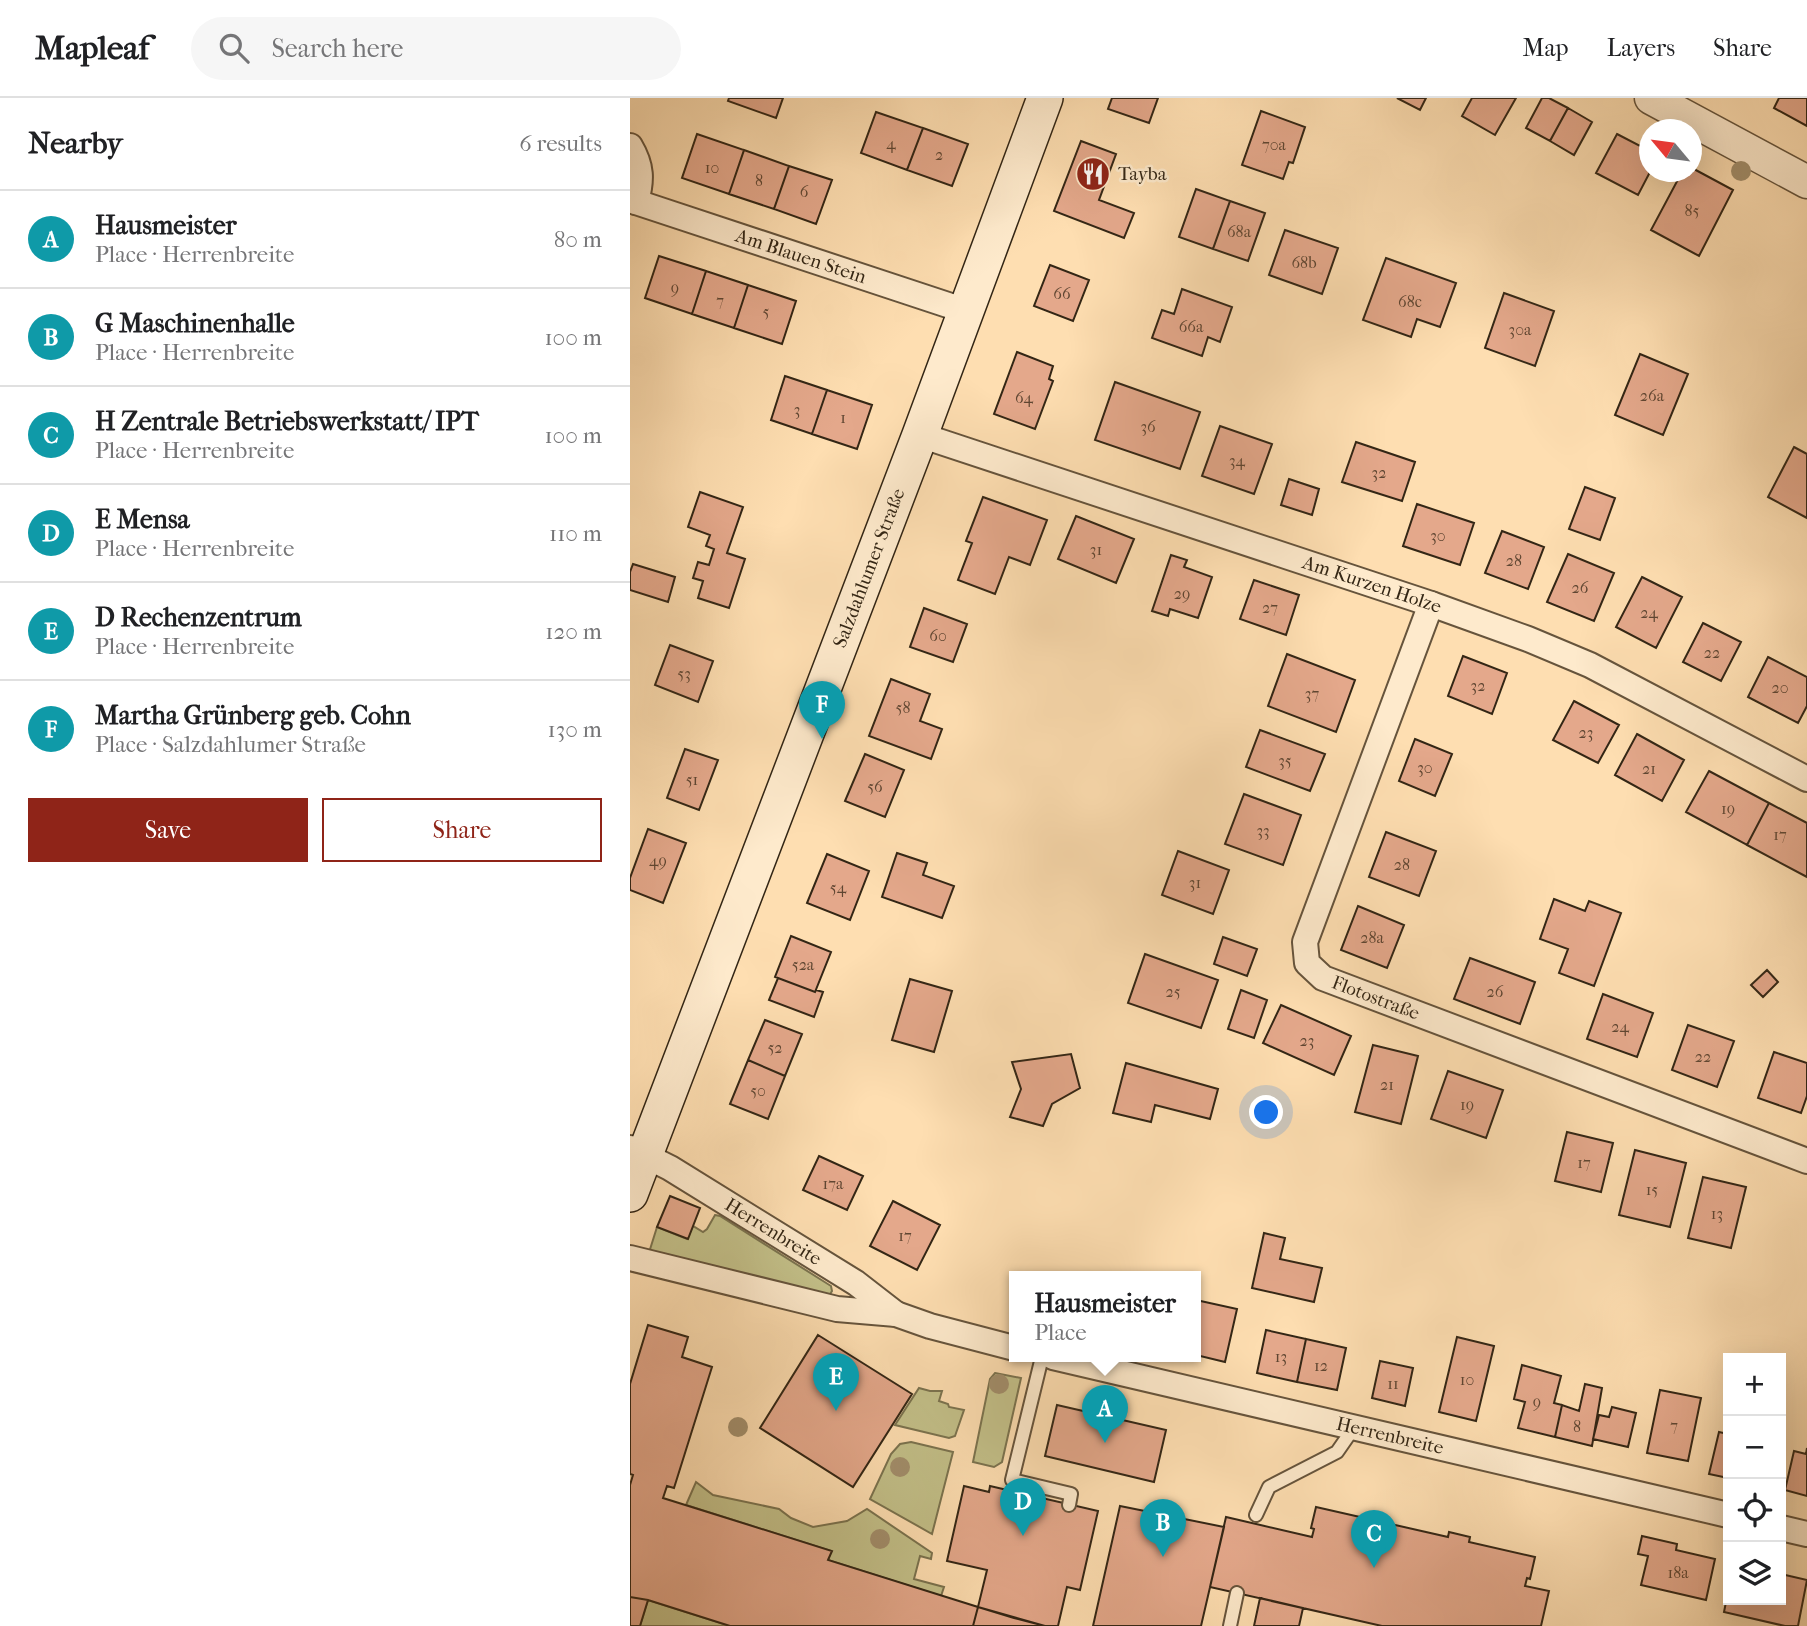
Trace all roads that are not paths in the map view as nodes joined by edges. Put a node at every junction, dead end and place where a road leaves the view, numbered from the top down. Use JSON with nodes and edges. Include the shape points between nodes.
{"nodes":[{"id":1,"x":1044,"y":98,"type":"edge"},
{"id":2,"x":1651,"y":98,"type":"edge"},
{"id":3,"x":630,"y":146,"type":"edge"},
{"id":4,"x":1807,"y":182,"type":"edge"},
{"id":5,"x":633,"y":201,"type":"edge"},
{"id":6,"x":966,"y":311,"type":"junction"},
{"id":7,"x":920,"y":435,"type":"junction"},
{"id":8,"x":1430,"y":604,"type":"junction"},
{"id":9,"x":1807,"y":779,"type":"edge"},
{"id":10,"x":638,"y":1152,"type":"edge"},
{"id":11,"x":1807,"y":1161,"type":"edge"},
{"id":12,"x":630,"y":1194,"type":"edge"},
{"id":13,"x":630,"y":1258,"type":"edge"},
{"id":14,"x":896,"y":1314,"type":"junction"},
{"id":15,"x":1009,"y":1347,"type":"edge"},
{"id":16,"x":1041,"y":1362,"type":"edge"},
{"id":17,"x":1074,"y":1362,"type":"edge"},
{"id":18,"x":1353,"y":1429,"type":"junction"},
{"id":19,"x":1069,"y":1505,"type":"dead end"},
{"id":20,"x":1256,"y":1515,"type":"dead end"},
{"id":21,"x":1723,"y":1515,"type":"edge"},
{"id":22,"x":1786,"y":1529,"type":"edge"},
{"id":23,"x":1807,"y":1534,"type":"edge"},
{"id":24,"x":1237,"y":1593,"type":"dead end"},
{"id":25,"x":1230,"y":1626,"type":"edge"}],
"edges":[{"from":1,"to":6,"type":"main road","name":"Salzdahlumer Straße"},
{"from":2,"to":4,"type":"street"},
{"from":3,"to":5,"type":"street","name":"Am Blauen Stein","via":[[640,166],[641,184]]},
{"from":5,"to":6,"type":"street","name":"Am Blauen Stein"},
{"from":6,"to":7,"type":"main road","name":"Salzdahlumer Straße"},
{"from":7,"to":8,"type":"street","name":"Am Kurzen Holze"},
{"from":7,"to":10,"type":"main road","name":"Salzdahlumer Straße"},
{"from":8,"to":9,"type":"street","name":"Am Kurzen Holze","via":[[1590,665]]},
{"from":8,"to":11,"type":"street","name":"Flotostraße","via":[[1305,942],[1307,963],[1323,978]]},
{"from":10,"to":12,"type":"main road","name":"Salzdahlumer Straße"},
{"from":10,"to":14,"type":"street","name":"Herrenbreite","via":[[856,1283]]},
{"from":13,"to":14,"type":"street","name":"Herrenbreite","via":[[837,1309]]},
{"from":14,"to":15,"type":"street","name":"Herrenbreite"},
{"from":16,"to":19,"type":"lane","via":[[1012,1480],[1071,1494]]},
{"from":17,"to":18,"type":"street","name":"Herrenbreite"},
{"from":18,"to":20,"type":"lane","via":[[1337,1452],[1269,1487]]},
{"from":18,"to":21,"type":"street","name":"Herrenbreite"},
{"from":22,"to":23,"type":"street"},
{"from":24,"to":25,"type":"lane"}]}
